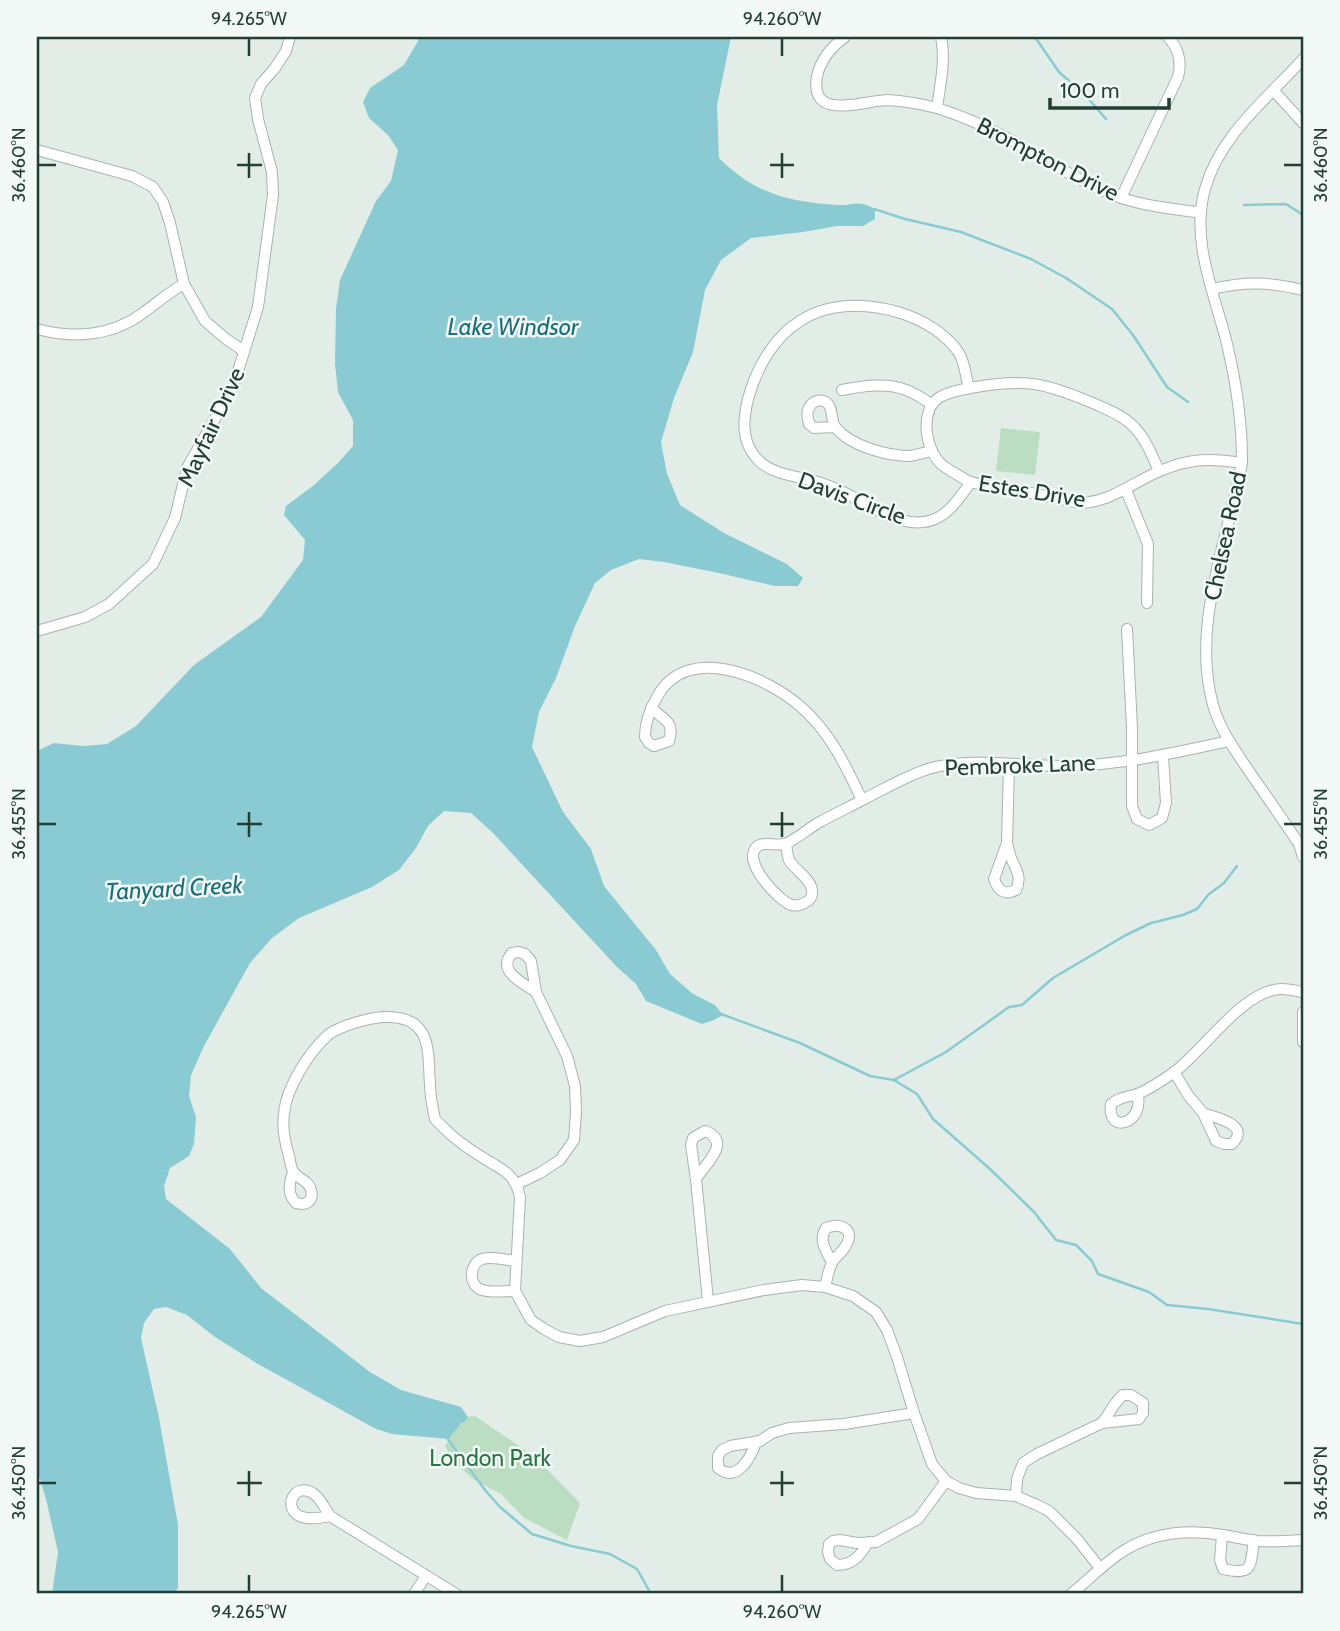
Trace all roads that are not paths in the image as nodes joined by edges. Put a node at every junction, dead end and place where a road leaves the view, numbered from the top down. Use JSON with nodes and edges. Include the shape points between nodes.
{"nodes":[{"id":1,"x":290,"y":37,"type":"edge"},
{"id":2,"x":845,"y":37,"type":"edge"},
{"id":3,"x":941,"y":37,"type":"edge"},
{"id":4,"x":1168,"y":37,"type":"edge"},
{"id":5,"x":1303,"y":59,"type":"edge"},
{"id":6,"x":1273,"y":91,"type":"junction"},
{"id":7,"x":937,"y":108,"type":"junction"},
{"id":8,"x":1303,"y":123,"type":"edge"},
{"id":9,"x":37,"y":150,"type":"edge"},
{"id":10,"x":1121,"y":198,"type":"junction"},
{"id":11,"x":1201,"y":213,"type":"junction"},
{"id":12,"x":184,"y":284,"type":"junction"},
{"id":13,"x":1212,"y":289,"type":"junction"},
{"id":14,"x":1303,"y":290,"type":"edge"},
{"id":15,"x":37,"y":329,"type":"edge"},
{"id":16,"x":244,"y":351,"type":"junction"},
{"id":17,"x":969,"y":388,"type":"junction"},
{"id":18,"x":842,"y":390,"type":"dead end"},
{"id":19,"x":932,"y":404,"type":"junction"},
{"id":20,"x":835,"y":427,"type":"dead end"},
{"id":21,"x":932,"y":451,"type":"junction"},
{"id":22,"x":1242,"y":463,"type":"junction"},
{"id":23,"x":1159,"y":471,"type":"junction"},
{"id":24,"x":971,"y":482,"type":"junction"},
{"id":25,"x":1126,"y":490,"type":"junction"},
{"id":26,"x":1147,"y":603,"type":"dead end"},
{"id":27,"x":1127,"y":629,"type":"dead end"},
{"id":28,"x":37,"y":631,"type":"edge"},
{"id":29,"x":652,"y":708,"type":"dead end"},
{"id":30,"x":1229,"y":741,"type":"junction"},
{"id":31,"x":1163,"y":756,"type":"junction"},
{"id":32,"x":1130,"y":760,"type":"junction"},
{"id":33,"x":1009,"y":764,"type":"junction"},
{"id":34,"x":862,"y":800,"type":"junction"},
{"id":35,"x":1007,"y":843,"type":"dead end"},
{"id":36,"x":786,"y":844,"type":"junction"},
{"id":37,"x":1303,"y":857,"type":"edge"},
{"id":38,"x":536,"y":992,"type":"dead end"},
{"id":39,"x":1303,"y":992,"type":"edge"},
{"id":40,"x":1303,"y":1012,"type":"edge"},
{"id":41,"x":1303,"y":1042,"type":"edge"},
{"id":42,"x":1174,"y":1072,"type":"junction"},
{"id":43,"x":1138,"y":1094,"type":"dead end"},
{"id":44,"x":1202,"y":1113,"type":"dead end"},
{"id":45,"x":293,"y":1172,"type":"dead end"},
{"id":46,"x":696,"y":1180,"type":"dead end"},
{"id":47,"x":517,"y":1184,"type":"junction"},
{"id":48,"x":516,"y":1261,"type":"junction"},
{"id":49,"x":832,"y":1262,"type":"dead end"},
{"id":50,"x":825,"y":1287,"type":"junction"},
{"id":51,"x":515,"y":1291,"type":"junction"},
{"id":52,"x":708,"y":1301,"type":"junction"},
{"id":53,"x":914,"y":1413,"type":"junction"},
{"id":54,"x":1102,"y":1423,"type":"dead end"},
{"id":55,"x":755,"y":1442,"type":"dead end"},
{"id":56,"x":946,"y":1481,"type":"junction"},
{"id":57,"x":1016,"y":1496,"type":"junction"},
{"id":58,"x":330,"y":1517,"type":"dead end"},
{"id":59,"x":1222,"y":1535,"type":"junction"},
{"id":60,"x":1303,"y":1540,"type":"edge"},
{"id":61,"x":1254,"y":1541,"type":"junction"},
{"id":62,"x":868,"y":1542,"type":"dead end"},
{"id":63,"x":1100,"y":1568,"type":"junction"},
{"id":64,"x":426,"y":1576,"type":"junction"},
{"id":65,"x":414,"y":1594,"type":"edge"},
{"id":66,"x":456,"y":1594,"type":"edge"},
{"id":67,"x":1071,"y":1594,"type":"edge"}],
"edges":[{"from":1,"to":16,"type":"street","name":"Mayfair Drive","via":[[255,98],[273,195],[258,307]]},
{"from":2,"to":7,"type":"street","name":"Brompton Drive","via":[[820,66],[817,91],[822,100],[834,106],[885,100]]},
{"from":3,"to":7,"type":"street"},
{"from":4,"to":10,"type":"street","via":[[1180,59],[1178,77]]},
{"from":5,"to":6,"type":"street","name":"Chelsea Road"},
{"from":6,"to":8,"type":"street"},
{"from":6,"to":11,"type":"street","name":"Chelsea Road","via":[[1234,132],[1216,161]]},
{"from":7,"to":10,"type":"street","name":"Brompton Drive","via":[[1009,139]]},
{"from":9,"to":12,"type":"street","via":[[132,176],[153,187],[170,223]]},
{"from":10,"to":11,"type":"street","name":"Brompton Drive"},
{"from":11,"to":13,"type":"street","name":"Chelsea Road","via":[[1200,231]]},
{"from":12,"to":15,"type":"street","via":[[122,327],[98,334]]},
{"from":12,"to":16,"type":"street","via":[[205,321]]},
{"from":13,"to":14,"type":"street","via":[[1264,283]]},
{"from":13,"to":22,"type":"street","name":"Chelsea Road","via":[[1240,405]]},
{"from":16,"to":28,"type":"street","name":"Mayfair Drive","via":[[233,387],[187,468],[175,518],[153,564],[109,604],[85,617]]},
{"from":17,"to":19,"type":"street","via":[[939,397]]},
{"from":17,"to":23,"type":"street","via":[[994,383],[1043,384],[1120,415],[1142,437]]},
{"from":17,"to":24,"type":"street","name":"Davis Circle","via":[[961,357],[932,327],[878,308],[833,308],[797,322],[772,348],[750,390],[744,433],[765,467],[846,492],[910,522],[940,517]]},
{"from":18,"to":19,"type":"street","via":[[887,385]]},
{"from":19,"to":21,"type":"street","via":[[927,432]]},
{"from":20,"to":21,"type":"street","via":[[857,444],[884,452],[912,456]]},
{"from":21,"to":24,"type":"street","name":"Estes Drive","via":[[941,463]]},
{"from":22,"to":23,"type":"street","name":"Estes Drive","via":[[1216,458]]},
{"from":22,"to":30,"type":"street","name":"Chelsea Road","via":[[1208,618],[1207,674],[1213,706]]},
{"from":23,"to":25,"type":"street","name":"Estes Drive"},
{"from":24,"to":25,"type":"street","name":"Estes Drive","via":[[1079,502]]},
{"from":25,"to":26,"type":"street","via":[[1148,544]]},
{"from":27,"to":32,"type":"street"},
{"from":29,"to":34,"type":"street","via":[[666,683],[685,670],[725,669],[764,682],[819,724]]},
{"from":30,"to":31,"type":"street","name":"Pembroke Lane"},
{"from":30,"to":37,"type":"street","name":"Chelsea Road","via":[[1299,844]]},
{"from":31,"to":32,"type":"street","name":"Pembroke Lane"},
{"from":31,"to":32,"type":"street","via":[[1166,803],[1162,818],[1149,824],[1137,820],[1133,813]]},
{"from":32,"to":33,"type":"street","name":"Pembroke Lane","via":[[1067,766]]},
{"from":33,"to":34,"type":"street","name":"Pembroke Lane","via":[[929,768]]},
{"from":33,"to":35,"type":"street"},
{"from":34,"to":36,"type":"street","name":"Pembroke Lane"},
{"from":36,"to":36,"type":"street","name":"Pembroke Lane","via":[[789,859],[806,878],[813,895],[798,905],[780,897],[754,865],[758,845]]},
{"from":38,"to":47,"type":"street","via":[[567,1056],[575,1086],[574,1140],[561,1160]]},
{"from":39,"to":42,"type":"street","via":[[1268,991],[1246,1003]]},
{"from":40,"to":41,"type":"street"},
{"from":42,"to":43,"type":"street"},
{"from":42,"to":44,"type":"street"},
{"from":45,"to":47,"type":"street","via":[[284,1114],[300,1071],[328,1035],[339,1029],[380,1017],[400,1017],[413,1021],[426,1039],[435,1119]]},
{"from":46,"to":52,"type":"street"},
{"from":47,"to":48,"type":"street"},
{"from":48,"to":51,"type":"street"},
{"from":48,"to":51,"type":"street","via":[[487,1258],[479,1260],[472,1272],[476,1287],[482,1290]]},
{"from":49,"to":50,"type":"street"},
{"from":50,"to":52,"type":"street","via":[[802,1285]]},
{"from":50,"to":53,"type":"street","via":[[853,1296],[876,1312],[887,1330]]},
{"from":51,"to":52,"type":"street","via":[[531,1320],[559,1337],[580,1341],[603,1338],[665,1311]]},
{"from":53,"to":55,"type":"street","via":[[789,1428]]},
{"from":53,"to":56,"type":"street","via":[[932,1464]]},
{"from":54,"to":57,"type":"street","via":[[1023,1464]]},
{"from":56,"to":57,"type":"street","via":[[976,1493]]},
{"from":56,"to":62,"type":"street","via":[[918,1519]]},
{"from":57,"to":63,"type":"street","via":[[1049,1511]]},
{"from":58,"to":64,"type":"street"},
{"from":59,"to":61,"type":"street"},
{"from":59,"to":61,"type":"street","via":[[1220,1564],[1239,1573],[1250,1566]]},
{"from":59,"to":63,"type":"street","via":[[1177,1532],[1147,1538]]},
{"from":60,"to":61,"type":"street"},
{"from":63,"to":67,"type":"street"},
{"from":64,"to":65,"type":"street"},
{"from":64,"to":66,"type":"street"}]}
